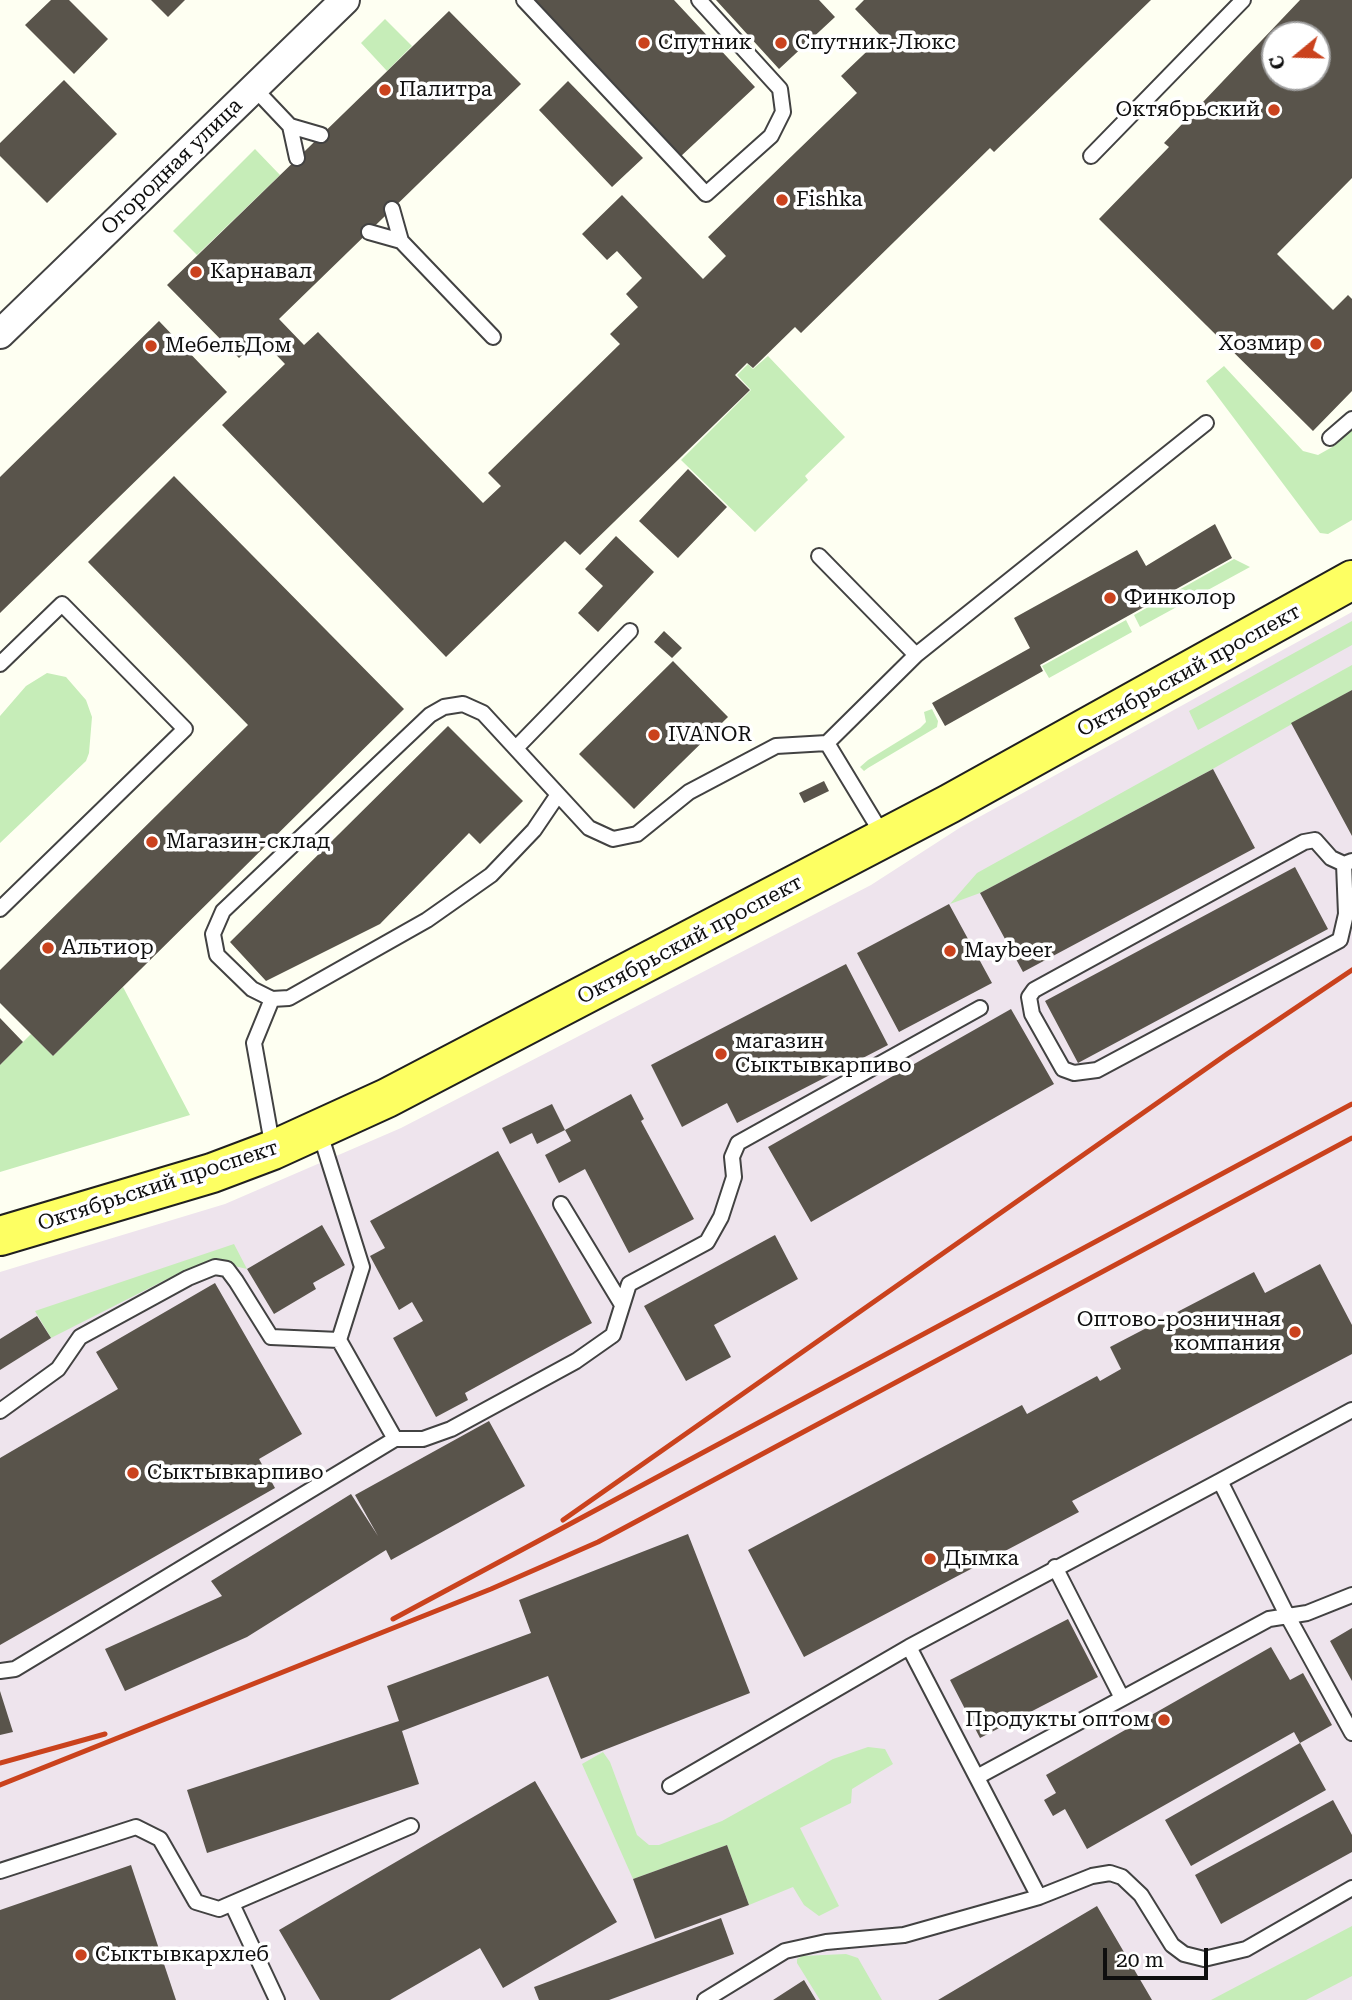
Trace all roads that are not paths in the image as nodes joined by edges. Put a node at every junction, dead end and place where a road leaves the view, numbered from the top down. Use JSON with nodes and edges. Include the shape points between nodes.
{"nodes":[{"id":1,"x":345,"y":0,"type":"edge"},
{"id":2,"x":524,"y":0,"type":"edge"},
{"id":3,"x":699,"y":0,"type":"edge"},
{"id":4,"x":1243,"y":0,"type":"edge"},
{"id":5,"x":254,"y":88,"type":"junction"},
{"id":6,"x":290,"y":126,"type":"junction"},
{"id":7,"x":321,"y":135,"type":"dead end"},
{"id":8,"x":1091,"y":156,"type":"dead end"},
{"id":9,"x":297,"y":158,"type":"dead end"},
{"id":10,"x":392,"y":209,"type":"dead end"},
{"id":11,"x":369,"y":232,"type":"dead end"},
{"id":12,"x":401,"y":241,"type":"junction"},
{"id":13,"x":0,"y":334,"type":"edge"},
{"id":14,"x":493,"y":337,"type":"dead end"},
{"id":15,"x":1352,"y":419,"type":"edge"},
{"id":16,"x":1206,"y":423,"type":"dead end"},
{"id":17,"x":1330,"y":438,"type":"dead end"},
{"id":18,"x":819,"y":556,"type":"dead end"},
{"id":19,"x":1352,"y":580,"type":"edge"},
{"id":20,"x":630,"y":631,"type":"dead end"},
{"id":21,"x":916,"y":655,"type":"junction"},
{"id":22,"x":0,"y":664,"type":"edge"},
{"id":23,"x":827,"y":743,"type":"junction"},
{"id":24,"x":516,"y":748,"type":"junction"},
{"id":25,"x":557,"y":796,"type":"junction"},
{"id":26,"x":884,"y":838,"type":"junction"},
{"id":27,"x":1348,"y":863,"type":"edge"},
{"id":28,"x":0,"y":909,"type":"edge"},
{"id":29,"x":272,"y":999,"type":"junction"},
{"id":30,"x":980,"y":1008,"type":"dead end"},
{"id":31,"x":319,"y":1129,"type":"junction"},
{"id":32,"x":273,"y":1150,"type":"junction"},
{"id":33,"x":561,"y":1204,"type":"dead end"},
{"id":34,"x":0,"y":1236,"type":"edge"},
{"id":35,"x":621,"y":1303,"type":"junction"},
{"id":36,"x":339,"y":1340,"type":"junction"},
{"id":37,"x":1352,"y":1410,"type":"edge"},
{"id":38,"x":0,"y":1411,"type":"edge"},
{"id":39,"x":395,"y":1439,"type":"junction"},
{"id":40,"x":1220,"y":1481,"type":"junction"},
{"id":41,"x":1055,"y":1567,"type":"junction"},
{"id":42,"x":1352,"y":1595,"type":"edge"},
{"id":43,"x":1287,"y":1615,"type":"junction"},
{"id":44,"x":909,"y":1647,"type":"junction"},
{"id":45,"x":0,"y":1671,"type":"edge"},
{"id":46,"x":1122,"y":1698,"type":"junction"},
{"id":47,"x":1352,"y":1733,"type":"edge"},
{"id":48,"x":976,"y":1777,"type":"junction"},
{"id":49,"x":670,"y":1786,"type":"dead end"},
{"id":50,"x":411,"y":1826,"type":"dead end"},
{"id":51,"x":0,"y":1871,"type":"edge"},
{"id":52,"x":1352,"y":1888,"type":"edge"},
{"id":53,"x":1039,"y":1897,"type":"junction"},
{"id":54,"x":232,"y":1904,"type":"junction"},
{"id":55,"x":277,"y":2000,"type":"edge"},
{"id":56,"x":707,"y":2000,"type":"edge"}],
"edges":[{"from":1,"to":5,"type":"street","name":"Огородная улица"},
{"from":2,"to":3,"type":"lane","via":[[706,194],[771,136],[783,112],[780,89]]},
{"from":4,"to":8,"type":"lane"},
{"from":5,"to":6,"type":"lane"},
{"from":5,"to":13,"type":"street","name":"Огородная улица"},
{"from":6,"to":7,"type":"lane"},
{"from":6,"to":9,"type":"lane"},
{"from":10,"to":12,"type":"lane"},
{"from":11,"to":12,"type":"lane"},
{"from":12,"to":14,"type":"lane"},
{"from":15,"to":17,"type":"lane"},
{"from":16,"to":21,"type":"lane"},
{"from":18,"to":21,"type":"lane"},
{"from":19,"to":26,"type":"main road","name":"Октябрьский проспект"},
{"from":20,"to":24,"type":"lane"},
{"from":21,"to":23,"type":"lane"},
{"from":22,"to":28,"type":"lane","via":[[62,604],[185,729]]},
{"from":23,"to":25,"type":"lane","via":[[776,746],[689,792],[637,834],[613,839],[589,828]]},
{"from":23,"to":26,"type":"lane"},
{"from":24,"to":25,"type":"lane"},
{"from":24,"to":29,"type":"lane","via":[[483,713],[463,704],[444,707],[430,715],[223,911],[212,934],[218,955],[252,989]]},
{"from":25,"to":29,"type":"lane","via":[[534,830],[491,875],[438,912],[289,998]]},
{"from":26,"to":31,"type":"main road","name":"Октябрьский проспект","via":[[399,1092]]},
{"from":27,"to":27,"type":"lane","via":[[1331,858],[1315,840],[1304,842],[1034,990],[1029,997],[1032,1014],[1063,1069],[1074,1073],[1097,1070],[1340,940]]},
{"from":29,"to":32,"type":"lane","via":[[254,1043]]},
{"from":30,"to":35,"type":"lane","via":[[738,1143],[732,1157],[734,1177],[707,1242],[629,1284]]},
{"from":31,"to":32,"type":"main road","name":"Октябрьский проспект"},
{"from":31,"to":36,"type":"lane","via":[[362,1267]]},
{"from":32,"to":34,"type":"main road","name":"Октябрьский проспект","via":[[105,1207]]},
{"from":33,"to":35,"type":"lane"},
{"from":35,"to":39,"type":"lane","via":[[613,1335],[576,1361],[451,1429],[423,1439]]},
{"from":36,"to":38,"type":"lane","via":[[271,1337],[227,1269],[215,1267],[80,1337],[58,1369]]},
{"from":36,"to":39,"type":"lane"},
{"from":37,"to":40,"type":"lane"},
{"from":39,"to":45,"type":"lane","via":[[15,1669]]},
{"from":40,"to":41,"type":"lane"},
{"from":40,"to":43,"type":"lane"},
{"from":41,"to":44,"type":"lane"},
{"from":41,"to":46,"type":"lane"},
{"from":42,"to":43,"type":"lane","via":[[1324,1608]]},
{"from":43,"to":46,"type":"lane","via":[[1269,1619]]},
{"from":43,"to":47,"type":"lane"},
{"from":44,"to":48,"type":"lane"},
{"from":44,"to":49,"type":"lane"},
{"from":46,"to":48,"type":"lane"},
{"from":48,"to":53,"type":"lane"},
{"from":50,"to":54,"type":"lane"},
{"from":51,"to":54,"type":"lane","via":[[136,1827],[160,1839],[196,1902],[219,1909]]},
{"from":52,"to":53,"type":"lane","via":[[1246,1948],[1204,1959],[1172,1945],[1141,1895],[1122,1877],[1110,1873],[1092,1876]]},
{"from":53,"to":56,"type":"lane","via":[[904,1935],[785,1951]]},
{"from":54,"to":55,"type":"lane"}]}
